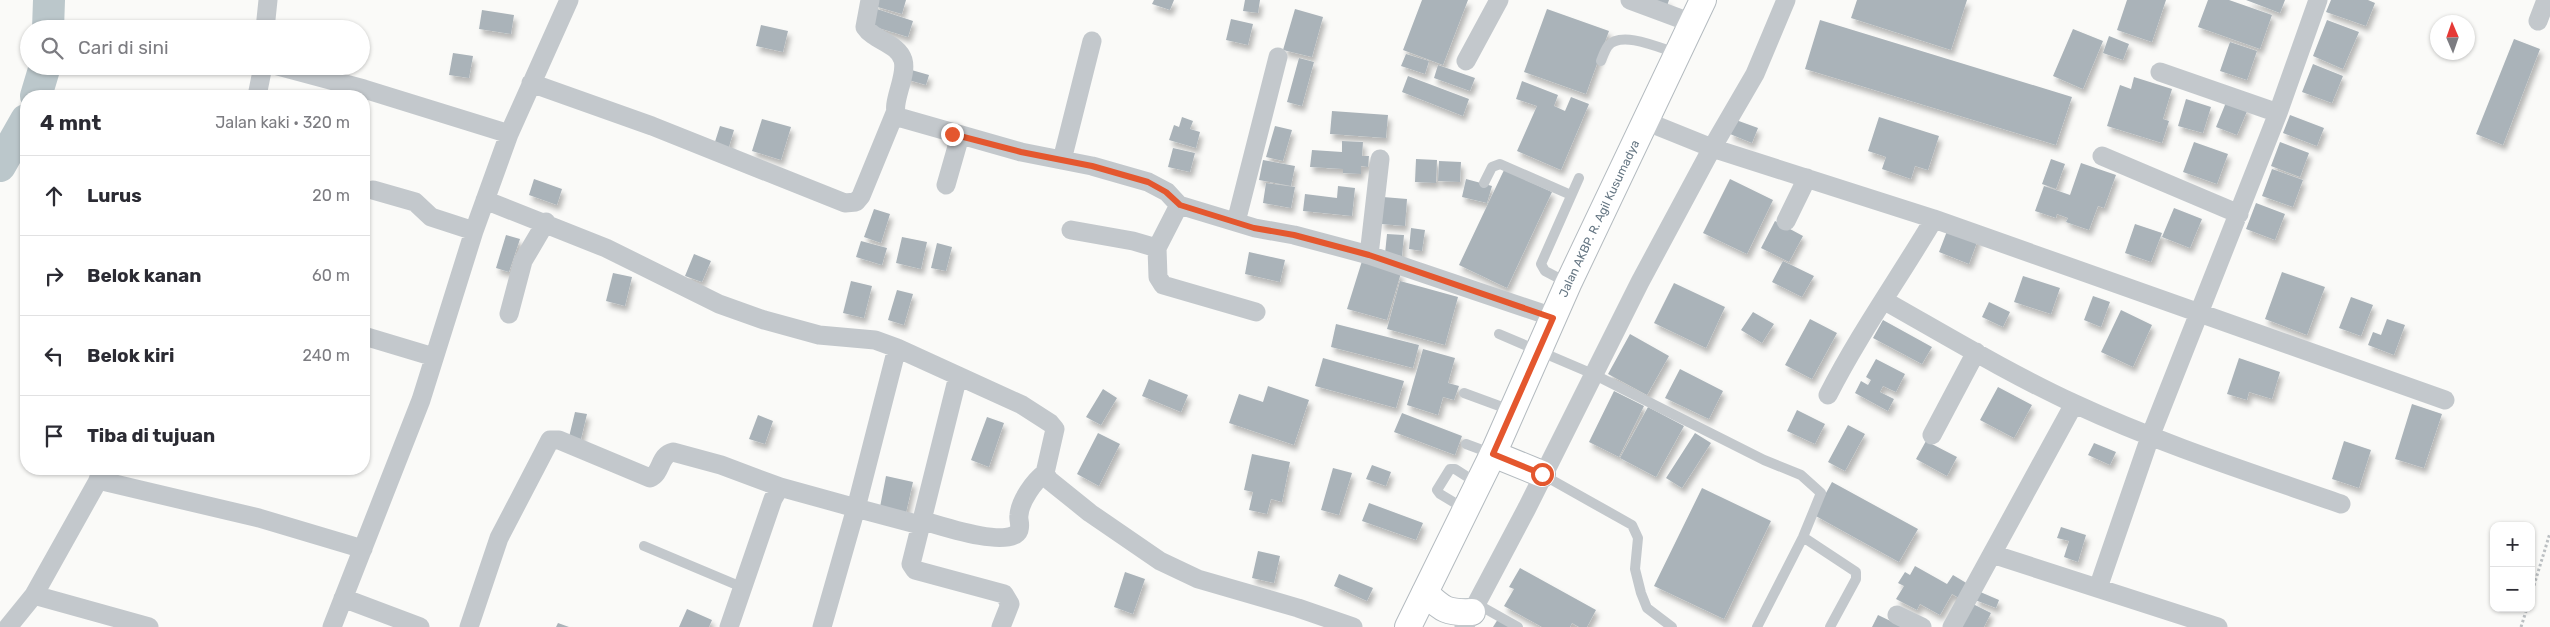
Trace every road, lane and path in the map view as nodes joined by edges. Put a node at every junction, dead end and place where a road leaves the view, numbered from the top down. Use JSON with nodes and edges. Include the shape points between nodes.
{"nodes":[{"id":1,"x":268,"y":0,"type":"edge"},
{"id":2,"x":569,"y":0,"type":"edge"},
{"id":3,"x":870,"y":0,"type":"edge"},
{"id":4,"x":1499,"y":0,"type":"edge"},
{"id":5,"x":1630,"y":0,"type":"edge"},
{"id":6,"x":1703,"y":0,"type":"edge"},
{"id":7,"x":1786,"y":0,"type":"edge"},
{"id":8,"x":2318,"y":0,"type":"edge"},
{"id":9,"x":2546,"y":0,"type":"edge"},
{"id":10,"x":266,"y":20,"type":"edge"},
{"id":11,"x":2538,"y":21,"type":"dead end"},
{"id":12,"x":1692,"y":23,"type":"junction"},
{"id":13,"x":1092,"y":40,"type":"dead end"},
{"id":14,"x":1677,"y":54,"type":"junction"},
{"id":15,"x":1278,"y":57,"type":"dead end"},
{"id":16,"x":1466,"y":61,"type":"dead end"},
{"id":17,"x":1601,"y":61,"type":"dead end"},
{"id":18,"x":2160,"y":72,"type":"dead end"},
{"id":19,"x":262,"y":75,"type":"edge"},
{"id":20,"x":312,"y":75,"type":"edge"},
{"id":21,"x":531,"y":83,"type":"junction"},
{"id":22,"x":259,"y":90,"type":"edge"},
{"id":23,"x":367,"y":90,"type":"edge"},
{"id":24,"x":370,"y":91,"type":"edge"},
{"id":25,"x":895,"y":113,"type":"junction"},
{"id":26,"x":2278,"y":113,"type":"junction"},
{"id":27,"x":1645,"y":121,"type":"junction"},
{"id":28,"x":508,"y":134,"type":"junction"},
{"id":29,"x":960,"y":136,"type":"junction"},
{"id":30,"x":1712,"y":148,"type":"junction"},
{"id":31,"x":2102,"y":156,"type":"dead end"},
{"id":32,"x":1062,"y":160,"type":"junction"},
{"id":33,"x":1380,"y":160,"type":"dead end"},
{"id":34,"x":1579,"y":178,"type":"dead end"},
{"id":35,"x":1807,"y":178,"type":"junction"},
{"id":36,"x":1484,"y":182,"type":"dead end"},
{"id":37,"x":946,"y":185,"type":"dead end"},
{"id":38,"x":373,"y":190,"type":"dead end"},
{"id":39,"x":1571,"y":195,"type":"junction"},
{"id":40,"x":485,"y":200,"type":"junction"},
{"id":41,"x":1180,"y":205,"type":"junction"},
{"id":42,"x":2239,"y":214,"type":"junction"},
{"id":43,"x":1934,"y":219,"type":"junction"},
{"id":44,"x":1786,"y":221,"type":"dead end"},
{"id":45,"x":546,"y":222,"type":"junction"},
{"id":46,"x":1236,"y":222,"type":"junction"},
{"id":47,"x":1071,"y":230,"type":"dead end"},
{"id":48,"x":474,"y":231,"type":"junction"},
{"id":49,"x":1157,"y":248,"type":"junction"},
{"id":50,"x":1369,"y":255,"type":"junction"},
{"id":51,"x":1568,"y":284,"type":"junction"},
{"id":52,"x":1885,"y":300,"type":"junction"},
{"id":53,"x":1256,"y":312,"type":"dead end"},
{"id":54,"x":2200,"y":313,"type":"junction"},
{"id":55,"x":509,"y":314,"type":"dead end"},
{"id":56,"x":1553,"y":318,"type":"junction"},
{"id":57,"x":1499,"y":334,"type":"dead end"},
{"id":58,"x":370,"y":338,"type":"edge"},
{"id":59,"x":897,"y":348,"type":"junction"},
{"id":60,"x":1540,"y":351,"type":"junction"},
{"id":61,"x":1976,"y":352,"type":"junction"},
{"id":62,"x":434,"y":357,"type":"junction"},
{"id":63,"x":1593,"y":374,"type":"junction"},
{"id":64,"x":958,"y":376,"type":"junction"},
{"id":65,"x":1464,"y":392,"type":"dead end"},
{"id":66,"x":1828,"y":395,"type":"dead end"},
{"id":67,"x":2445,"y":400,"type":"dead end"},
{"id":68,"x":2074,"y":404,"type":"junction"},
{"id":69,"x":1513,"y":411,"type":"junction"},
{"id":70,"x":1932,"y":435,"type":"dead end"},
{"id":71,"x":2150,"y":437,"type":"junction"},
{"id":72,"x":1466,"y":444,"type":"dead end"},
{"id":73,"x":1493,"y":454,"type":"junction"},
{"id":74,"x":1045,"y":472,"type":"junction"},
{"id":75,"x":1542,"y":474,"type":"junction"},
{"id":76,"x":101,"y":475,"type":"edge"},
{"id":77,"x":106,"y":475,"type":"edge"},
{"id":78,"x":1478,"y":483,"type":"junction"},
{"id":79,"x":780,"y":487,"type":"junction"},
{"id":80,"x":2342,"y":504,"type":"dead end"},
{"id":81,"x":856,"y":508,"type":"junction"},
{"id":82,"x":1466,"y":510,"type":"junction"},
{"id":83,"x":920,"y":523,"type":"junction"},
{"id":84,"x":2550,"y":534,"type":"edge"},
{"id":85,"x":1803,"y":537,"type":"junction"},
{"id":86,"x":644,"y":546,"type":"dead end"},
{"id":87,"x":363,"y":549,"type":"junction"},
{"id":88,"x":1992,"y":554,"type":"junction"},
{"id":89,"x":2535,"y":581,"type":"edge"},
{"id":90,"x":744,"y":588,"type":"junction"},
{"id":91,"x":2098,"y":588,"type":"junction"},
{"id":92,"x":1425,"y":593,"type":"junction"},
{"id":93,"x":34,"y":595,"type":"junction"},
{"id":94,"x":343,"y":598,"type":"junction"},
{"id":95,"x":2526,"y":612,"type":"edge"},
{"id":96,"x":1471,"y":614,"type":"edge"},
{"id":97,"x":1897,"y":615,"type":"dead end"},
{"id":98,"x":8,"y":627,"type":"edge"},
{"id":99,"x":148,"y":627,"type":"edge"},
{"id":100,"x":332,"y":627,"type":"edge"},
{"id":101,"x":420,"y":627,"type":"edge"},
{"id":102,"x":469,"y":627,"type":"edge"},
{"id":103,"x":729,"y":627,"type":"edge"},
{"id":104,"x":822,"y":627,"type":"edge"},
{"id":105,"x":1001,"y":627,"type":"edge"},
{"id":106,"x":1353,"y":627,"type":"edge"},
{"id":107,"x":1408,"y":627,"type":"edge"},
{"id":108,"x":1518,"y":627,"type":"edge"},
{"id":109,"x":1672,"y":627,"type":"edge"},
{"id":110,"x":1756,"y":627,"type":"edge"},
{"id":111,"x":1830,"y":627,"type":"edge"},
{"id":112,"x":1922,"y":627,"type":"edge"},
{"id":113,"x":1952,"y":627,"type":"edge"},
{"id":114,"x":2218,"y":627,"type":"edge"},
{"id":115,"x":2521,"y":627,"type":"edge"}],
"edges":[{"from":1,"to":10,"type":"street"},
{"from":2,"to":21,"type":"street"},
{"from":3,"to":25,"type":"street","via":[[864,27],[903,58],[902,83]]},
{"from":4,"to":16,"type":"street"},
{"from":5,"to":12,"type":"street"},
{"from":6,"to":12,"type":"main road","name":"Jalan AKBP. R. Agil Kusumadya"},
{"from":7,"to":30,"type":"street","via":[[1755,74]]},
{"from":8,"to":26,"type":"street"},
{"from":9,"to":11,"type":"street"},
{"from":12,"to":14,"type":"main road","name":"Jalan AKBP. R. Agil Kusumadya"},
{"from":13,"to":32,"type":"street"},
{"from":14,"to":17,"type":"lane","via":[[1623,39],[1607,47]]},
{"from":14,"to":27,"type":"main road","name":"Jalan AKBP. R. Agil Kusumadya"},
{"from":15,"to":46,"type":"street"},
{"from":18,"to":26,"type":"street"},
{"from":19,"to":22,"type":"street"},
{"from":20,"to":23,"type":"street"},
{"from":21,"to":25,"type":"street","via":[[652,126],[845,203],[856,202],[861,196]]},
{"from":21,"to":28,"type":"street"},
{"from":24,"to":28,"type":"street"},
{"from":25,"to":29,"type":"street","via":[[903,120]]},
{"from":26,"to":42,"type":"street"},
{"from":27,"to":30,"type":"street"},
{"from":27,"to":51,"type":"main road","name":"Jalan AKBP. R. Agil Kusumadya"},
{"from":28,"to":40,"type":"street"},
{"from":29,"to":32,"type":"street"},
{"from":29,"to":37,"type":"street"},
{"from":30,"to":35,"type":"street"},
{"from":30,"to":63,"type":"street"},
{"from":31,"to":42,"type":"street"},
{"from":32,"to":41,"type":"street","via":[[1148,182]]},
{"from":33,"to":50,"type":"street"},
{"from":34,"to":39,"type":"lane"},
{"from":35,"to":43,"type":"street"},
{"from":35,"to":44,"type":"street"},
{"from":36,"to":39,"type":"lane","via":[[1492,167],[1500,164]]},
{"from":38,"to":48,"type":"street","via":[[415,202],[431,217]]},
{"from":39,"to":51,"type":"lane","via":[[1541,264],[1544,271]]},
{"from":40,"to":45,"type":"street"},
{"from":40,"to":48,"type":"street"},
{"from":41,"to":46,"type":"street"},
{"from":41,"to":49,"type":"street"},
{"from":42,"to":54,"type":"street"},
{"from":43,"to":52,"type":"street"},
{"from":43,"to":54,"type":"street"},
{"from":45,"to":55,"type":"street","via":[[523,261]]},
{"from":45,"to":59,"type":"street","via":[[720,304],[764,320],[818,334],[876,340]]},
{"from":46,"to":50,"type":"street"},
{"from":47,"to":49,"type":"street"},
{"from":48,"to":62,"type":"street"},
{"from":49,"to":53,"type":"street","via":[[1158,277],[1163,285]]},
{"from":50,"to":56,"type":"street"},
{"from":51,"to":56,"type":"main road","name":"Jalan AKBP. R. Agil Kusumadya"},
{"from":52,"to":61,"type":"street"},
{"from":52,"to":66,"type":"street","via":[[1852,348]]},
{"from":54,"to":67,"type":"street"},
{"from":54,"to":71,"type":"street"},
{"from":56,"to":60,"type":"main road","name":"Jalan AKBP. R. Agil Kusumadya"},
{"from":57,"to":60,"type":"lane"},
{"from":58,"to":62,"type":"street"},
{"from":59,"to":64,"type":"street"},
{"from":59,"to":81,"type":"street"},
{"from":60,"to":63,"type":"lane"},
{"from":60,"to":69,"type":"main road","name":"Jalan AKBP. R. Agil Kusumadya"},
{"from":61,"to":68,"type":"street"},
{"from":61,"to":70,"type":"street"},
{"from":62,"to":87,"type":"street","via":[[421,400]]},
{"from":63,"to":75,"type":"street"},
{"from":63,"to":85,"type":"lane","via":[[1764,460],[1801,475],[1821,493]]},
{"from":64,"to":74,"type":"street","via":[[1022,405],[1053,426],[1055,434]]},
{"from":64,"to":83,"type":"street"},
{"from":65,"to":69,"type":"lane"},
{"from":68,"to":71,"type":"street"},
{"from":68,"to":88,"type":"street"},
{"from":69,"to":73,"type":"main road","name":"Jalan AKBP. R. Agil Kusumadya"},
{"from":71,"to":80,"type":"street"},
{"from":71,"to":91,"type":"street"},
{"from":72,"to":73,"type":"lane"},
{"from":73,"to":75,"type":"main road"},
{"from":73,"to":78,"type":"main road","name":"Jalan AKBP. R. Agil Kusumadya"},
{"from":74,"to":83,"type":"street","via":[[1018,514],[1019,532],[1014,537],[974,534]]},
{"from":74,"to":106,"type":"street","via":[[1049,480],[1069,497],[1160,561],[1198,579]]},
{"from":75,"to":96,"type":"street"},
{"from":75,"to":109,"type":"lane","via":[[1632,525],[1638,538],[1634,569],[1641,593],[1647,608]]},
{"from":76,"to":93,"type":"street"},
{"from":77,"to":87,"type":"street"},
{"from":78,"to":82,"type":"main road","name":"Jalan AKBP. R. Agil Kusumadya"},
{"from":78,"to":82,"type":"lane","via":[[1450,469],[1439,485],[1440,494]]},
{"from":79,"to":81,"type":"street"},
{"from":79,"to":90,"type":"street","via":[[773,499]]},
{"from":79,"to":102,"type":"street","via":[[722,465],[673,452],[664,456],[650,478],[559,440],[550,440],[500,538]]},
{"from":81,"to":83,"type":"street"},
{"from":81,"to":104,"type":"street"},
{"from":82,"to":92,"type":"main road","name":"Jalan AKBP. R. Agil Kusumadya"},
{"from":83,"to":105,"type":"street","via":[[911,559],[912,568],[1004,594],[1010,604]]},
{"from":84,"to":89,"type":"path"},
{"from":85,"to":110,"type":"lane"},
{"from":85,"to":111,"type":"lane","via":[[1856,572],[1856,580]]},
{"from":86,"to":90,"type":"lane"},
{"from":87,"to":94,"type":"street"},
{"from":88,"to":91,"type":"street"},
{"from":88,"to":113,"type":"street"},
{"from":90,"to":103,"type":"street"},
{"from":91,"to":114,"type":"street"},
{"from":92,"to":96,"type":"main road","via":[[1442,609]]},
{"from":92,"to":107,"type":"main road","name":"Jalan AKBP. R. Agil Kusumadya"},
{"from":93,"to":98,"type":"street"},
{"from":93,"to":99,"type":"street"},
{"from":94,"to":100,"type":"street"},
{"from":94,"to":101,"type":"street"},
{"from":95,"to":115,"type":"path"},
{"from":96,"to":108,"type":"lane"},
{"from":97,"to":112,"type":"street"}]}
